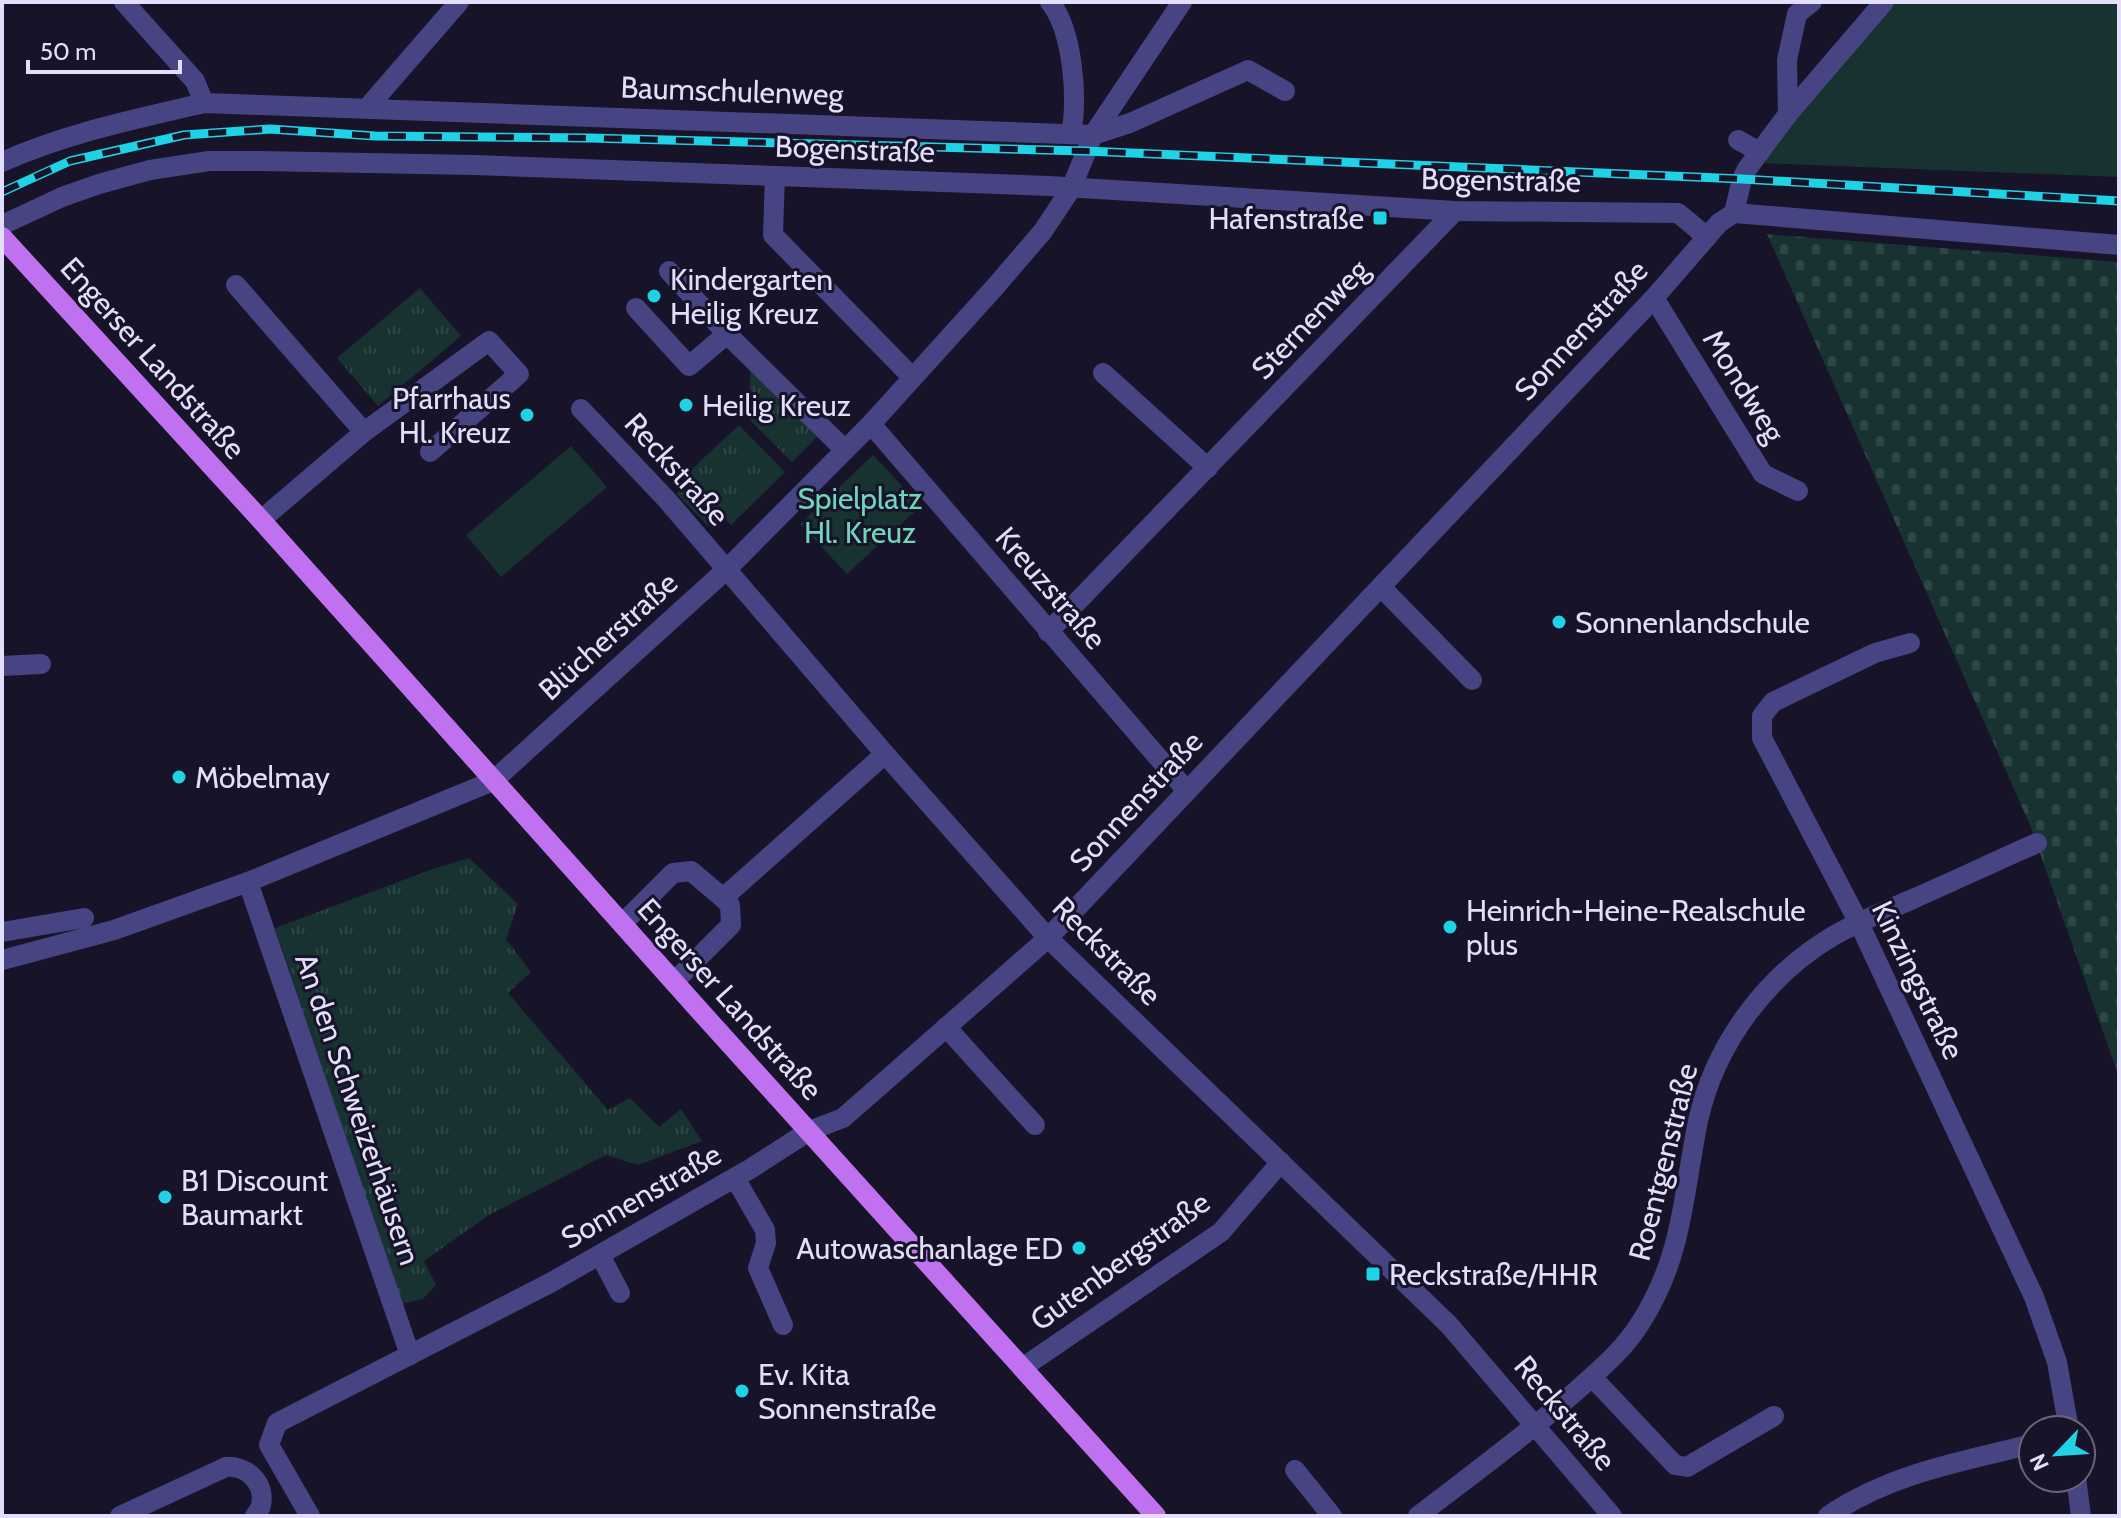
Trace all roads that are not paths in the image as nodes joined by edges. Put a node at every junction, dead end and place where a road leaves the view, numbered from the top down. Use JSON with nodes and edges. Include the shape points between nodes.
{"nodes":[{"id":1,"x":124,"y":2,"type":"edge"},
{"id":2,"x":459,"y":2,"type":"edge"},
{"id":3,"x":1050,"y":2,"type":"edge"},
{"id":4,"x":1182,"y":2,"type":"edge"},
{"id":5,"x":1812,"y":2,"type":"edge"},
{"id":6,"x":1884,"y":2,"type":"edge"},
{"id":7,"x":1285,"y":91,"type":"dead end"},
{"id":8,"x":204,"y":103,"type":"junction"},
{"id":9,"x":368,"y":107,"type":"junction"},
{"id":10,"x":1788,"y":114,"type":"junction"},
{"id":11,"x":1071,"y":134,"type":"junction"},
{"id":12,"x":1093,"y":135,"type":"junction"},
{"id":13,"x":1738,"y":140,"type":"dead end"},
{"id":14,"x":1760,"y":152,"type":"junction"},
{"id":15,"x":2,"y":162,"type":"edge"},
{"id":16,"x":775,"y":176,"type":"junction"},
{"id":17,"x":1071,"y":189,"type":"junction"},
{"id":18,"x":1455,"y":211,"type":"junction"},
{"id":19,"x":1734,"y":213,"type":"junction"},
{"id":20,"x":2,"y":225,"type":"edge"},
{"id":21,"x":2,"y":237,"type":"edge"},
{"id":22,"x":1707,"y":237,"type":"junction"},
{"id":23,"x":2119,"y":245,"type":"edge"},
{"id":24,"x":669,"y":271,"type":"dead end"},
{"id":25,"x":236,"y":285,"type":"dead end"},
{"id":26,"x":1654,"y":298,"type":"junction"},
{"id":27,"x":636,"y":308,"type":"dead end"},
{"id":28,"x":727,"y":334,"type":"junction"},
{"id":29,"x":1103,"y":373,"type":"dead end"},
{"id":30,"x":911,"y":376,"type":"junction"},
{"id":31,"x":581,"y":409,"type":"dead end"},
{"id":32,"x":871,"y":424,"type":"junction"},
{"id":33,"x":364,"y":432,"type":"junction"},
{"id":34,"x":845,"y":450,"type":"junction"},
{"id":35,"x":430,"y":452,"type":"dead end"},
{"id":36,"x":1208,"y":468,"type":"junction"},
{"id":37,"x":1798,"y":491,"type":"dead end"},
{"id":38,"x":261,"y":520,"type":"junction"},
{"id":39,"x":727,"y":569,"type":"junction"},
{"id":40,"x":1381,"y":587,"type":"junction"},
{"id":41,"x":1048,"y":632,"type":"junction"},
{"id":42,"x":1910,"y":643,"type":"dead end"},
{"id":43,"x":41,"y":664,"type":"dead end"},
{"id":44,"x":2,"y":666,"type":"edge"},
{"id":45,"x":1472,"y":680,"type":"dead end"},
{"id":46,"x":885,"y":754,"type":"junction"},
{"id":47,"x":493,"y":781,"type":"junction"},
{"id":48,"x":1187,"y":791,"type":"junction"},
{"id":49,"x":2037,"y":843,"type":"dead end"},
{"id":50,"x":248,"y":882,"type":"junction"},
{"id":51,"x":723,"y":898,"type":"junction"},
{"id":52,"x":84,"y":918,"type":"dead end"},
{"id":53,"x":1859,"y":923,"type":"junction"},
{"id":54,"x":622,"y":924,"type":"junction"},
{"id":55,"x":2,"y":932,"type":"edge"},
{"id":56,"x":1048,"y":938,"type":"junction"},
{"id":57,"x":2,"y":960,"type":"edge"},
{"id":58,"x":674,"y":982,"type":"junction"},
{"id":59,"x":946,"y":1027,"type":"junction"},
{"id":60,"x":1035,"y":1125,"type":"dead end"},
{"id":61,"x":809,"y":1131,"type":"junction"},
{"id":62,"x":1281,"y":1162,"type":"junction"},
{"id":63,"x":735,"y":1178,"type":"junction"},
{"id":64,"x":600,"y":1255,"type":"junction"},
{"id":65,"x":620,"y":1293,"type":"dead end"},
{"id":66,"x":783,"y":1325,"type":"dead end"},
{"id":67,"x":410,"y":1355,"type":"junction"},
{"id":68,"x":1022,"y":1368,"type":"junction"},
{"id":69,"x":1592,"y":1377,"type":"junction"},
{"id":70,"x":2066,"y":1414,"type":"edge"},
{"id":71,"x":1774,"y":1416,"type":"dead end"},
{"id":72,"x":1534,"y":1426,"type":"junction"},
{"id":73,"x":2017,"y":1448,"type":"edge"},
{"id":74,"x":1295,"y":1470,"type":"dead end"},
{"id":75,"x":2078,"y":1494,"type":"edge"},
{"id":76,"x":120,"y":1516,"type":"edge"},
{"id":77,"x":255,"y":1516,"type":"edge"},
{"id":78,"x":310,"y":1516,"type":"edge"},
{"id":79,"x":1156,"y":1516,"type":"edge"},
{"id":80,"x":1332,"y":1516,"type":"edge"},
{"id":81,"x":1418,"y":1516,"type":"edge"},
{"id":82,"x":1612,"y":1516,"type":"edge"},
{"id":83,"x":1828,"y":1516,"type":"edge"},
{"id":84,"x":2081,"y":1516,"type":"edge"}],
"edges":[{"from":1,"to":8,"type":"street","via":[[195,81]]},
{"from":2,"to":9,"type":"street"},
{"from":3,"to":11,"type":"street","via":[[1068,45],[1076,111]]},
{"from":4,"to":12,"type":"street"},
{"from":5,"to":10,"type":"street","via":[[1797,14],[1787,60]]},
{"from":6,"to":10,"type":"street"},
{"from":7,"to":12,"type":"street","via":[[1248,70]]},
{"from":8,"to":9,"type":"street","name":"Baumschulenweg"},
{"from":8,"to":15,"type":"street","name":"Baumschulenweg","via":[[96,129]]},
{"from":9,"to":11,"type":"street","name":"Baumschulenweg"},
{"from":10,"to":14,"type":"street"},
{"from":11,"to":12,"type":"street","name":"Baumschulenweg"},
{"from":12,"to":17,"type":"street","name":"Blücherstraße"},
{"from":13,"to":14,"type":"street"},
{"from":14,"to":19,"type":"street","via":[[1742,179]]},
{"from":16,"to":17,"type":"street","name":"Bogenstraße"},
{"from":16,"to":20,"type":"street","name":"Bogenstraße","via":[[209,161],[99,184]]},
{"from":16,"to":30,"type":"street","via":[[773,235]]},
{"from":17,"to":18,"type":"street","name":"Bogenstraße"},
{"from":17,"to":30,"type":"street","name":"Blücherstraße","via":[[1043,231]]},
{"from":18,"to":22,"type":"street","name":"Bogenstraße","via":[[1678,213]]},
{"from":18,"to":36,"type":"street","name":"Sternenweg"},
{"from":19,"to":22,"type":"street","name":"Sonnenstraße"},
{"from":19,"to":23,"type":"street"},
{"from":21,"to":38,"type":"main road","name":"Engerser Landstraße"},
{"from":22,"to":26,"type":"street","name":"Sonnenstraße"},
{"from":24,"to":28,"type":"street"},
{"from":25,"to":33,"type":"street"},
{"from":26,"to":37,"type":"street","name":"Mondweg","via":[[1763,474]]},
{"from":26,"to":40,"type":"street","name":"Sonnenstraße"},
{"from":27,"to":28,"type":"street","via":[[689,366]]},
{"from":28,"to":34,"type":"street"},
{"from":29,"to":36,"type":"street"},
{"from":30,"to":32,"type":"street","name":"Blücherstraße"},
{"from":31,"to":39,"type":"street","name":"Reckstraße"},
{"from":32,"to":34,"type":"street","name":"Blücherstraße"},
{"from":32,"to":41,"type":"street","name":"Kreuzstraße"},
{"from":33,"to":35,"type":"street","via":[[489,341],[519,374]]},
{"from":33,"to":38,"type":"street"},
{"from":34,"to":39,"type":"street","name":"Blücherstraße"},
{"from":36,"to":41,"type":"street","name":"Sternenweg"},
{"from":38,"to":47,"type":"main road","name":"Engerser Landstraße"},
{"from":39,"to":46,"type":"street","name":"Reckstraße"},
{"from":39,"to":47,"type":"street","name":"Blücherstraße"},
{"from":40,"to":45,"type":"street"},
{"from":40,"to":48,"type":"street","name":"Sonnenstraße"},
{"from":41,"to":48,"type":"street","name":"Kreuzstraße"},
{"from":42,"to":53,"type":"street","name":"Kinzingstraße","via":[[1875,653],[1773,702],[1762,716],[1762,738]]},
{"from":43,"to":44,"type":"street"},
{"from":46,"to":51,"type":"street"},
{"from":46,"to":56,"type":"street","name":"Reckstraße"},
{"from":47,"to":50,"type":"street","name":"Blücherstraße"},
{"from":47,"to":54,"type":"main road","name":"Engerser Landstraße"},
{"from":48,"to":56,"type":"street","name":"Sonnenstraße"},
{"from":49,"to":53,"type":"street","name":"Roentgenstraße"},
{"from":50,"to":57,"type":"street","name":"Blücherstraße","via":[[114,930]]},
{"from":50,"to":67,"type":"street","name":"An den Schweizerhäusern"},
{"from":51,"to":54,"type":"street","via":[[691,871],[673,873]]},
{"from":51,"to":58,"type":"street","via":[[730,905],[731,925]]},
{"from":52,"to":55,"type":"street"},
{"from":53,"to":69,"type":"street","name":"Roentgenstraße","via":[[1792,965],[1730,1040],[1703,1100],[1682,1222],[1664,1281],[1639,1326]]},
{"from":53,"to":70,"type":"street","name":"Kinzingstraße","via":[[2034,1297],[2057,1362]]},
{"from":54,"to":58,"type":"main road","name":"Engerser Landstraße"},
{"from":56,"to":59,"type":"street","name":"Sonnenstraße"},
{"from":56,"to":62,"type":"street","name":"Reckstraße"},
{"from":58,"to":61,"type":"main road","name":"Engerser Landstraße"},
{"from":59,"to":60,"type":"street"},
{"from":59,"to":61,"type":"street","name":"Sonnenstraße","via":[[843,1118]]},
{"from":61,"to":63,"type":"street","name":"Sonnenstraße"},
{"from":61,"to":68,"type":"main road","name":"Engerser Landstraße"},
{"from":62,"to":68,"type":"street","name":"Gutenbergstraße","via":[[1221,1232]]},
{"from":62,"to":72,"type":"street","name":"Reckstraße","via":[[1449,1325]]},
{"from":63,"to":64,"type":"street","name":"Sonnenstraße"},
{"from":63,"to":66,"type":"street","via":[[765,1230],[758,1268]]},
{"from":64,"to":65,"type":"street"},
{"from":64,"to":67,"type":"street","name":"Sonnenstraße"},
{"from":67,"to":78,"type":"street","name":"Sonnenstraße","via":[[277,1423],[269,1445]]},
{"from":68,"to":79,"type":"main road","name":"Engerser Landstraße"},
{"from":69,"to":71,"type":"street","via":[[1681,1467]]},
{"from":69,"to":72,"type":"street","name":"Roentgenstraße"},
{"from":72,"to":81,"type":"street","name":"Roentgenstraße"},
{"from":72,"to":82,"type":"street","name":"Reckstraße"},
{"from":73,"to":83,"type":"street","via":[[1909,1475]]},
{"from":74,"to":80,"type":"street"},
{"from":75,"to":84,"type":"street"},
{"from":76,"to":77,"type":"street","via":[[236,1466],[251,1473],[259,1486],[262,1505]]}]}
